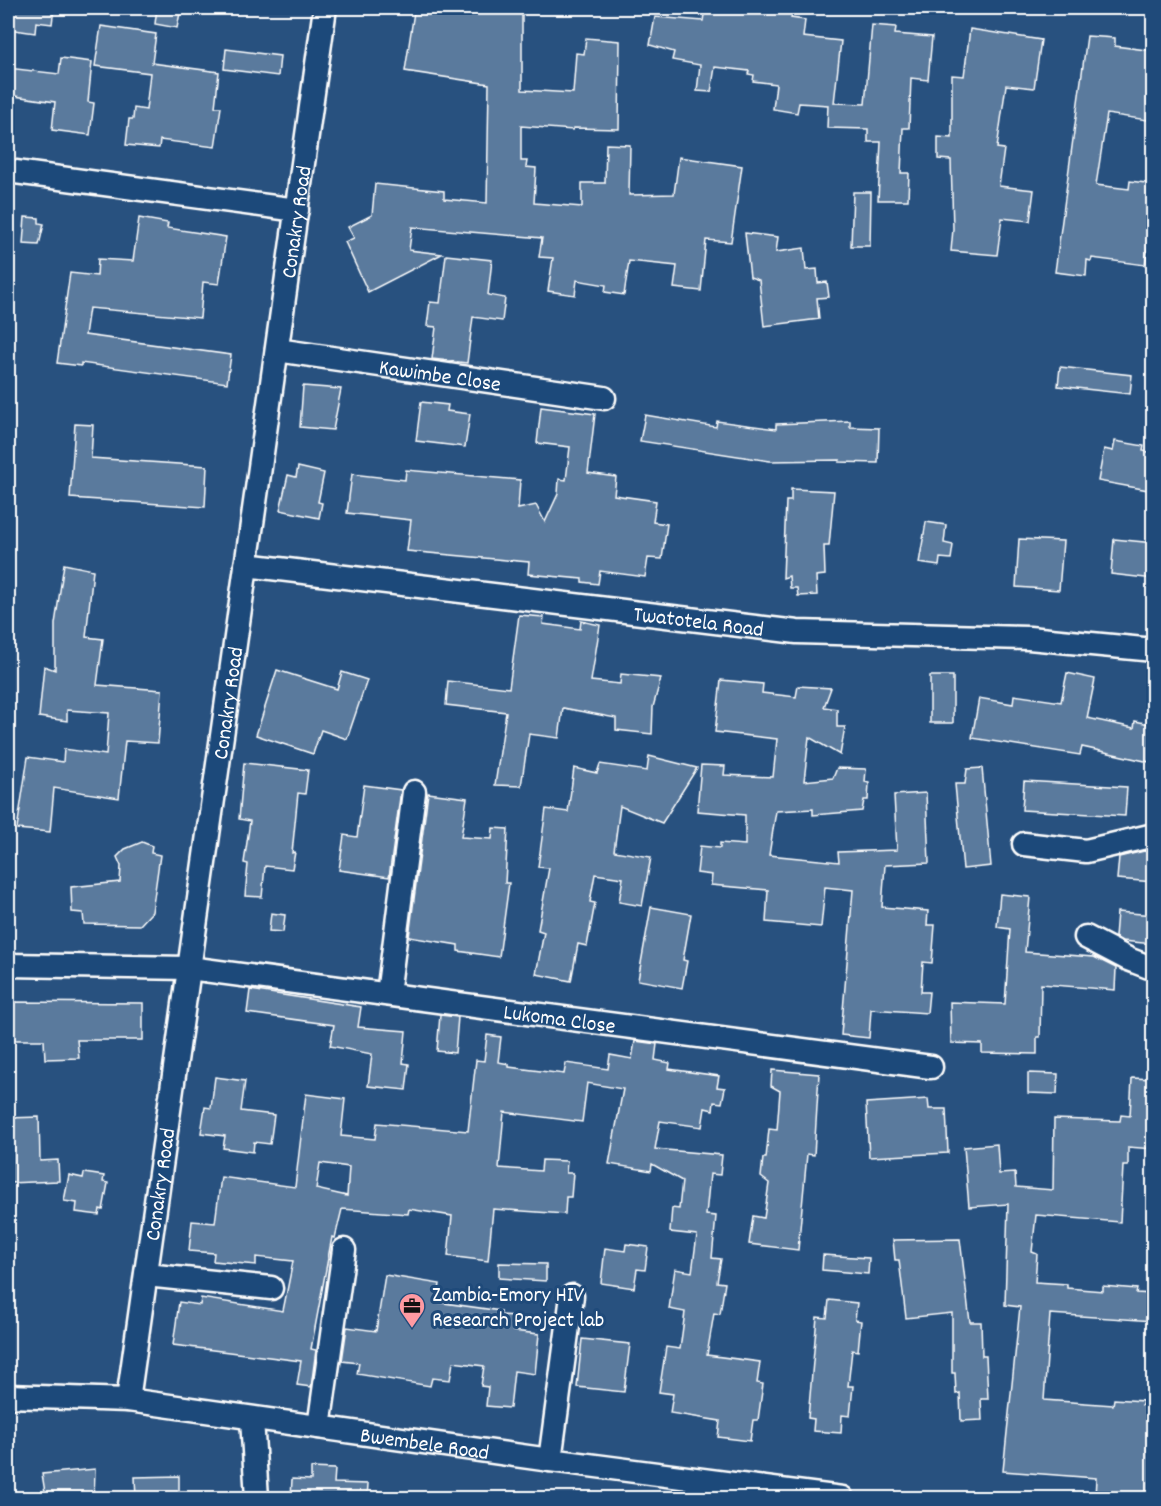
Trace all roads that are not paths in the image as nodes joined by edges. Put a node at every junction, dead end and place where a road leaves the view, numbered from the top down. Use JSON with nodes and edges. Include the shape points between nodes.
{"nodes":[{"id":1,"x":325,"y":8,"type":"edge"},
{"id":2,"x":8,"y":171,"type":"edge"},
{"id":3,"x":297,"y":210,"type":"junction"},
{"id":4,"x":277,"y":350,"type":"junction"},
{"id":5,"x":604,"y":398,"type":"dead end"},
{"id":6,"x":246,"y":565,"type":"junction"},
{"id":7,"x":1154,"y":650,"type":"edge"},
{"id":8,"x":414,"y":792,"type":"dead end"},
{"id":9,"x":1154,"y":835,"type":"edge"},
{"id":10,"x":1024,"y":844,"type":"dead end"},
{"id":11,"x":1086,"y":937,"type":"dead end"},
{"id":12,"x":8,"y":965,"type":"edge"},
{"id":13,"x":189,"y":968,"type":"junction"},
{"id":14,"x":1154,"y":969,"type":"edge"},
{"id":15,"x":388,"y":994,"type":"junction"},
{"id":16,"x":931,"y":1067,"type":"dead end"},
{"id":17,"x":344,"y":1250,"type":"dead end"},
{"id":18,"x":146,"y":1275,"type":"junction"},
{"id":19,"x":271,"y":1288,"type":"dead end"},
{"id":20,"x":572,"y":1296,"type":"dead end"},
{"id":21,"x":8,"y":1396,"type":"edge"},
{"id":22,"x":128,"y":1400,"type":"junction"},
{"id":23,"x":252,"y":1419,"type":"junction"},
{"id":24,"x":319,"y":1427,"type":"junction"},
{"id":25,"x":550,"y":1460,"type":"junction"},
{"id":26,"x":720,"y":1491,"type":"edge"},
{"id":27,"x":257,"y":1498,"type":"edge"},
{"id":28,"x":842,"y":1498,"type":"edge"}],
"edges":[{"from":1,"to":3,"type":"street","name":"Conakry Road"},
{"from":2,"to":3,"type":"street"},
{"from":3,"to":4,"type":"street","name":"Conakry Road"},
{"from":4,"to":5,"type":"street","name":"Kawimbe Close"},
{"from":4,"to":6,"type":"street","name":"Conakry Road"},
{"from":6,"to":7,"type":"street","name":"Twatotela Road","via":[[797,632],[1029,639]]},
{"from":6,"to":13,"type":"street","name":"Conakry Road"},
{"from":8,"to":15,"type":"street"},
{"from":9,"to":10,"type":"street","via":[[1086,851]]},
{"from":11,"to":14,"type":"street"},
{"from":12,"to":13,"type":"street","name":"Lukoma Close"},
{"from":13,"to":15,"type":"street","name":"Lukoma Close"},
{"from":13,"to":18,"type":"street","name":"Conakry Road"},
{"from":15,"to":16,"type":"street","name":"Lukoma Close"},
{"from":17,"to":24,"type":"street"},
{"from":18,"to":19,"type":"street"},
{"from":18,"to":22,"type":"street","name":"Conakry Road"},
{"from":20,"to":25,"type":"street"},
{"from":21,"to":22,"type":"street","name":"Bwembele Road"},
{"from":22,"to":23,"type":"street","name":"Bwembele Road"},
{"from":23,"to":24,"type":"street","name":"Bwembele Road"},
{"from":23,"to":27,"type":"street"},
{"from":24,"to":25,"type":"street","name":"Bwembele Road"},
{"from":25,"to":26,"type":"street","name":"Bwembele Road"},
{"from":26,"to":28,"type":"street","name":"Bwembele Road"}]}
